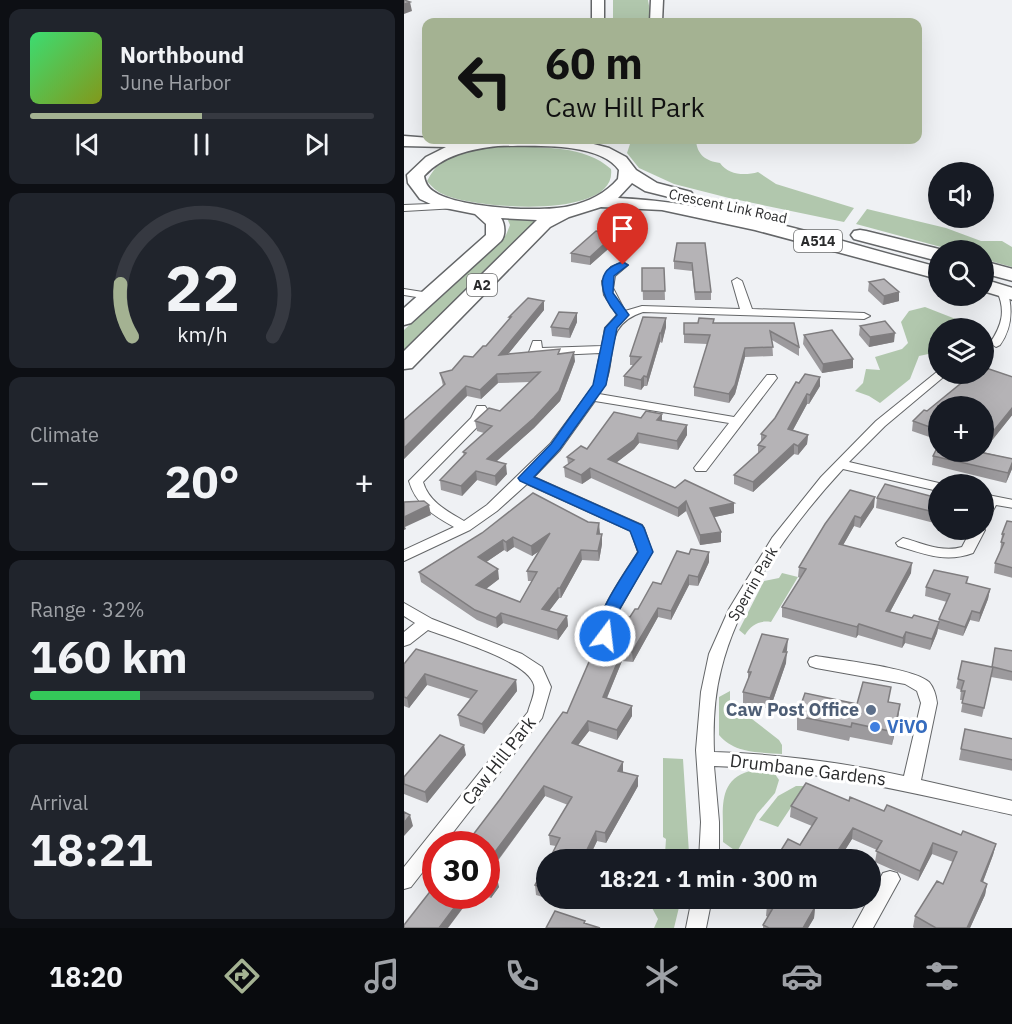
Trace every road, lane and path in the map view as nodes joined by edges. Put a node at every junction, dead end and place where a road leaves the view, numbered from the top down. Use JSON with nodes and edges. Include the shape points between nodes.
{"nodes":[{"id":1,"x":598,"y":0,"type":"edge"},
{"id":2,"x":657,"y":0,"type":"edge"},
{"id":3,"x":598,"y":18,"type":"edge"},
{"id":4,"x":656,"y":18,"type":"edge"},
{"id":5,"x":404,"y":141,"type":"edge"},
{"id":6,"x":422,"y":141,"type":"edge"},
{"id":7,"x":485,"y":144,"type":"edge"},
{"id":8,"x":567,"y":144,"type":"edge"},
{"id":9,"x":615,"y":144,"type":"edge"},
{"id":10,"x":616,"y":158,"type":"junction"},
{"id":11,"x":404,"y":162,"type":"edge"},
{"id":12,"x":627,"y":172,"type":"junction"},
{"id":13,"x":411,"y":179,"type":"edge"},
{"id":14,"x":601,"y":202,"type":"junction"},
{"id":15,"x":454,"y":206,"type":"junction"},
{"id":16,"x":404,"y":208,"type":"edge"},
{"id":17,"x":481,"y":210,"type":"junction"},
{"id":18,"x":566,"y":213,"type":"junction"},
{"id":19,"x":928,"y":253,"type":"edge"},
{"id":20,"x":623,"y":265,"type":"dead end"},
{"id":21,"x":928,"y":270,"type":"edge"},
{"id":22,"x":994,"y":275,"type":"edge"},
{"id":23,"x":737,"y":281,"type":"dead end"},
{"id":24,"x":994,"y":286,"type":"edge"},
{"id":25,"x":1009,"y":287,"type":"edge"},
{"id":26,"x":404,"y":292,"type":"edge"},
{"id":27,"x":429,"y":296,"type":"junction"},
{"id":28,"x":747,"y":312,"type":"junction"},
{"id":29,"x":623,"y":315,"type":"junction"},
{"id":30,"x":864,"y":316,"type":"dead end"},
{"id":31,"x":404,"y":319,"type":"edge"},
{"id":32,"x":1013,"y":334,"type":"edge"},
{"id":33,"x":537,"y":343,"type":"dead end"},
{"id":34,"x":996,"y":343,"type":"joint"},
{"id":35,"x":607,"y":349,"type":"junction"},
{"id":36,"x":404,"y":363,"type":"edge"},
{"id":37,"x":771,"y":378,"type":"dead end"},
{"id":38,"x":928,"y":384,"type":"edge"},
{"id":39,"x":592,"y":397,"type":"junction"},
{"id":40,"x":481,"y":409,"type":"dead end"},
{"id":41,"x":738,"y":421,"type":"junction"},
{"id":42,"x":841,"y":464,"type":"junction"},
{"id":43,"x":701,"y":468,"type":"dead end"},
{"id":44,"x":525,"y":478,"type":"junction"},
{"id":45,"x":928,"y":485,"type":"edge"},
{"id":46,"x":994,"y":500,"type":"edge"},
{"id":47,"x":1013,"y":504,"type":"edge"},
{"id":48,"x":465,"y":527,"type":"junction"},
{"id":49,"x":973,"y":540,"type":"edge"},
{"id":50,"x":903,"y":543,"type":"dead end"},
{"id":51,"x":404,"y":556,"type":"edge"},
{"id":52,"x":404,"y":608,"type":"edge"},
{"id":53,"x":426,"y":623,"type":"junction"},
{"id":54,"x":605,"y":636,"type":"edge"},
{"id":55,"x":404,"y":640,"type":"edge"},
{"id":56,"x":816,"y":662,"type":"dead end"},
{"id":57,"x":705,"y":759,"type":"junction"},
{"id":58,"x":911,"y":785,"type":"junction"},
{"id":59,"x":1013,"y":808,"type":"edge"},
{"id":60,"x":710,"y":849,"type":"edge"},
{"id":61,"x":890,"y":879,"type":"dead end"},
{"id":62,"x":404,"y":881,"type":"edge"},
{"id":63,"x":700,"y":909,"type":"edge"},
{"id":64,"x":696,"y":928,"type":"edge"},
{"id":65,"x":863,"y":928,"type":"edge"}],
"edges":[{"from":1,"to":3,"type":"highway"},
{"from":2,"to":4,"type":"highway"},
{"from":5,"to":6,"type":"highway"},
{"from":7,"to":13,"type":"highway","via":[[432,160]]},
{"from":8,"to":10,"type":"highway"},
{"from":9,"to":10,"type":"highway"},
{"from":10,"to":12,"type":"highway","number":"A514"},
{"from":11,"to":13,"type":"highway"},
{"from":12,"to":14,"type":"highway","number":"A2","via":[[626,182],[617,193]]},
{"from":12,"to":19,"type":"highway","name":"Crescent Link Road","number":"A514","via":[[667,192]]},
{"from":13,"to":15,"type":"highway","number":"A2","via":[[427,196]]},
{"from":14,"to":18,"type":"highway","number":"A2"},
{"from":14,"to":21,"type":"highway","name":"Crescent Link Road","number":"A514","via":[[662,205],[706,214]]},
{"from":15,"to":16,"type":"street"},
{"from":15,"to":17,"type":"highway","number":"A2"},
{"from":17,"to":18,"type":"highway","number":"A2","via":[[524,215]]},
{"from":17,"to":27,"type":"highway","number":"A2","via":[[496,222],[495,237]]},
{"from":18,"to":36,"type":"highway","number":"A2","via":[[544,224]]},
{"from":20,"to":29,"type":"street","via":[[613,269],[609,276],[608,293]]},
{"from":22,"to":25,"type":"highway"},
{"from":23,"to":28,"type":"street"},
{"from":24,"to":25,"type":"highway"},
{"from":25,"to":34,"type":"street","via":[[1012,312]]},
{"from":26,"to":27,"type":"street"},
{"from":27,"to":31,"type":"highway","number":"A2"},
{"from":28,"to":29,"type":"street","via":[[642,309]]},
{"from":28,"to":30,"type":"street"},
{"from":29,"to":35,"type":"street","via":[[611,328]]},
{"from":32,"to":34,"type":"street"},
{"from":33,"to":35,"type":"street","via":[[535,352]]},
{"from":35,"to":39,"type":"street","via":[[600,385]]},
{"from":37,"to":41,"type":"street"},
{"from":38,"to":42,"type":"street","name":"Sperrin Park","via":[[889,414]]},
{"from":39,"to":41,"type":"street"},
{"from":39,"to":44,"type":"street","via":[[555,447]]},
{"from":40,"to":48,"type":"street","via":[[477,419],[416,481],[420,495],[440,513]]},
{"from":41,"to":43,"type":"street"},
{"from":42,"to":45,"type":"street"},
{"from":42,"to":57,"type":"street","name":"Sperrin Park","via":[[784,531],[726,632],[711,680]]},
{"from":44,"to":48,"type":"street"},
{"from":44,"to":54,"type":"street","via":[[637,528],[645,552],[607,617]]},
{"from":46,"to":47,"type":"street"},
{"from":48,"to":51,"type":"street"},
{"from":49,"to":50,"type":"street","via":[[968,550],[946,555]]},
{"from":52,"to":53,"type":"street","name":"Caw Hill Park"},
{"from":53,"to":55,"type":"street"},
{"from":53,"to":62,"type":"street","name":"Caw Hill Park","via":[[516,658],[536,671],[543,687],[536,714]]},
{"from":56,"to":58,"type":"street","via":[[907,678],[921,683],[928,691],[929,703]]},
{"from":57,"to":58,"type":"street","name":"Drumbane Gardens","via":[[746,760]]},
{"from":57,"to":60,"type":"street","name":"Sperrin Park"},
{"from":58,"to":59,"type":"street","name":"Drumbane Gardens"},
{"from":61,"to":65,"type":"street"},
{"from":63,"to":64,"type":"street"}]}
